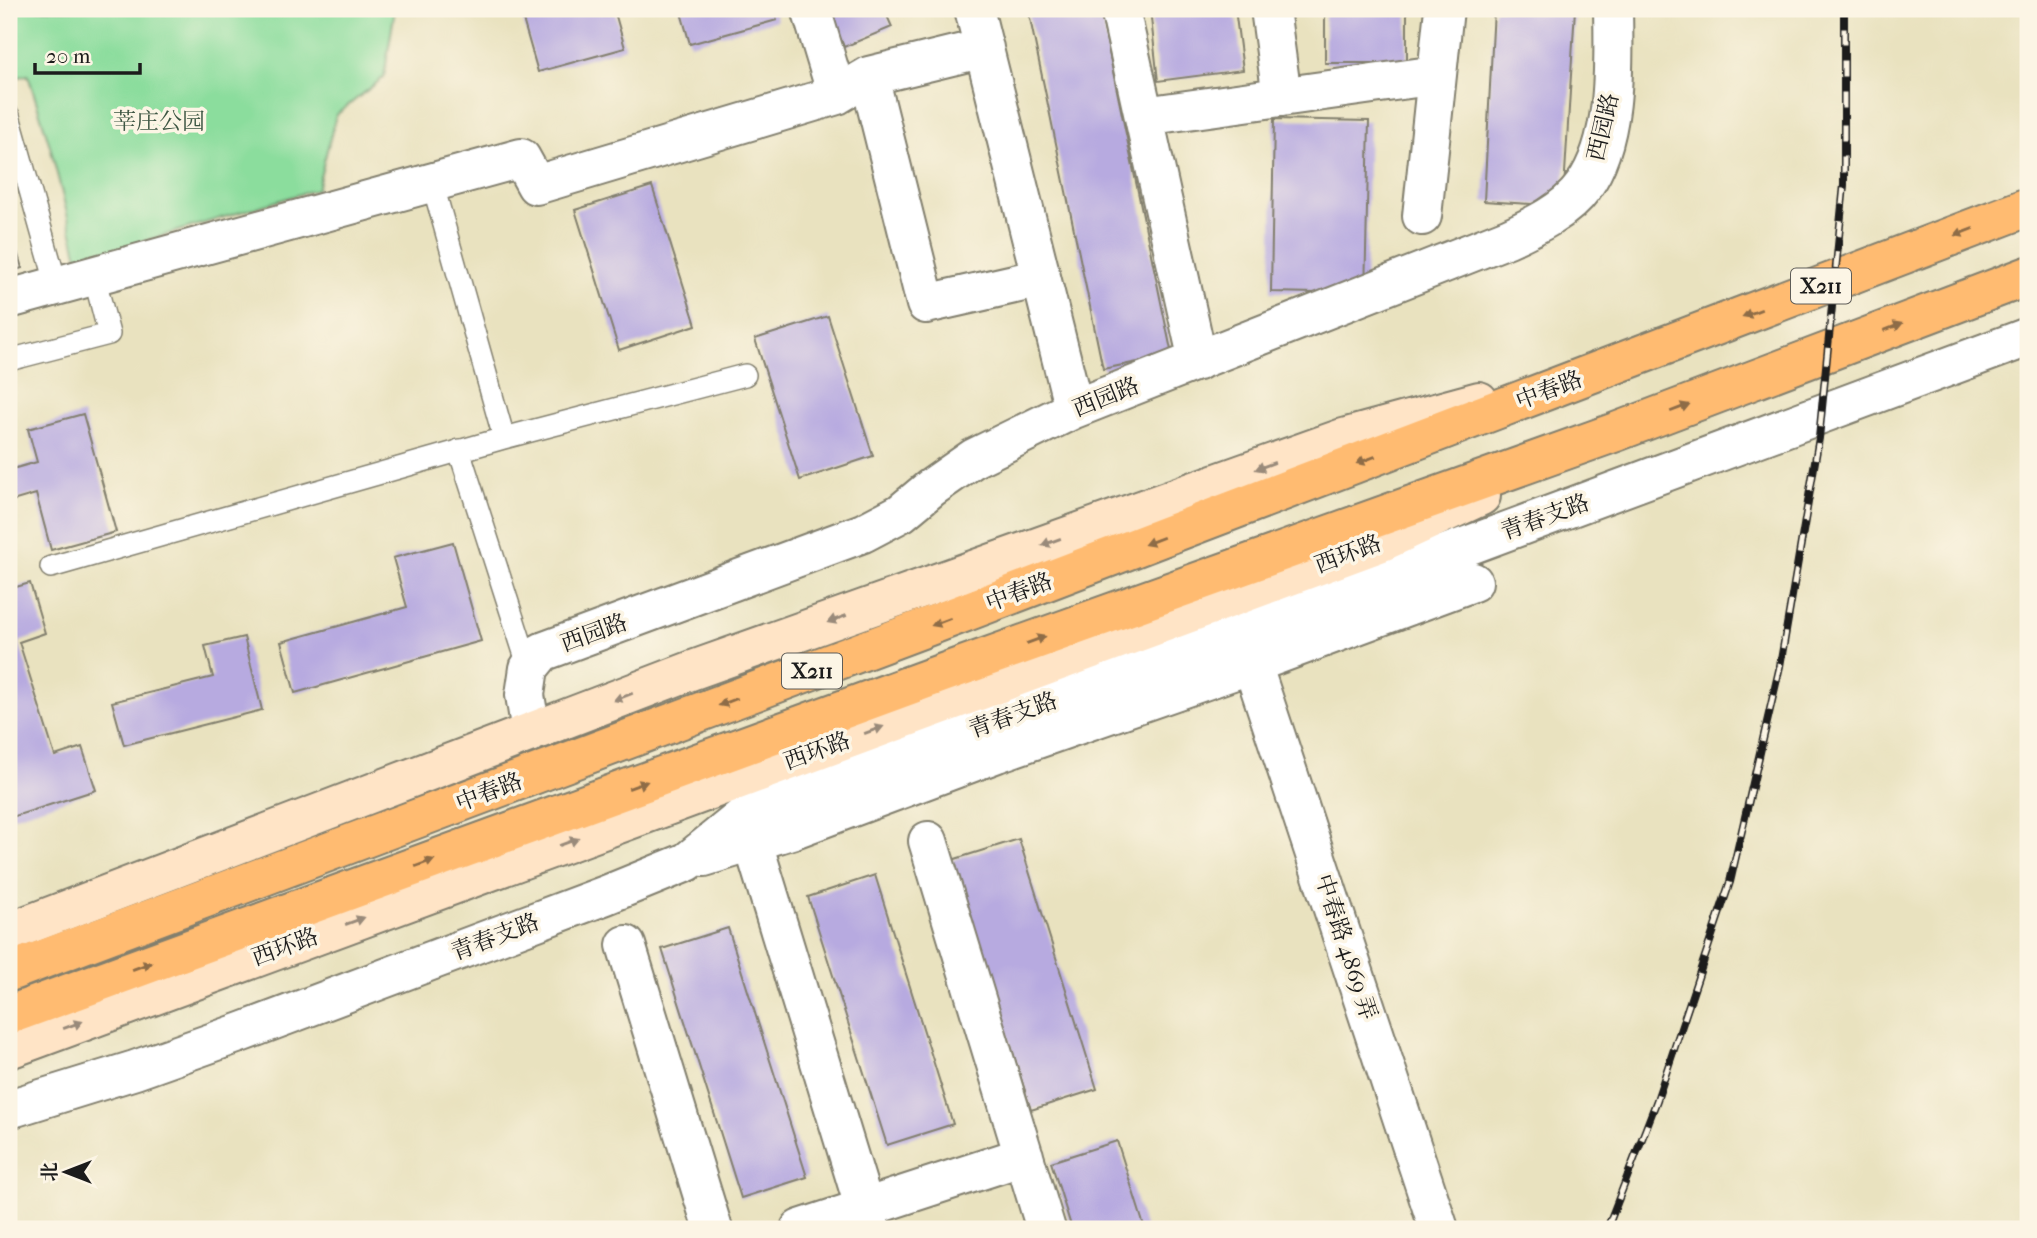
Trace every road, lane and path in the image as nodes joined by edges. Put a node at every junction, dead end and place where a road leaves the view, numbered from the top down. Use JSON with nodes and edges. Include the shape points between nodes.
{"nodes":[{"id":1,"x":811,"y":9,"type":"edge"},
{"id":2,"x":974,"y":9,"type":"edge"},
{"id":3,"x":1120,"y":9,"type":"edge"},
{"id":4,"x":1270,"y":9,"type":"edge"},
{"id":5,"x":1444,"y":9,"type":"edge"},
{"id":6,"x":1614,"y":9,"type":"edge"},
{"id":7,"x":984,"y":48,"type":"junction"},
{"id":8,"x":1437,"y":75,"type":"junction"},
{"id":9,"x":853,"y":86,"type":"junction"},
{"id":10,"x":1282,"y":97,"type":"junction"},
{"id":11,"x":9,"y":116,"type":"edge"},
{"id":12,"x":1144,"y":116,"type":"junction"},
{"id":13,"x":432,"y":182,"type":"junction"},
{"id":14,"x":2028,"y":207,"type":"edge"},
{"id":15,"x":1422,"y":216,"type":"dead end"},
{"id":16,"x":94,"y":276,"type":"junction"},
{"id":17,"x":2028,"y":276,"type":"edge"},
{"id":18,"x":1041,"y":278,"type":"junction"},
{"id":19,"x":57,"y":286,"type":"junction"},
{"id":20,"x":9,"y":299,"type":"edge"},
{"id":21,"x":2028,"y":337,"type":"edge"},
{"id":22,"x":9,"y":360,"type":"edge"},
{"id":23,"x":1198,"y":360,"type":"junction"},
{"id":24,"x":1613,"y":366,"type":"junction"},
{"id":25,"x":745,"y":374,"type":"dead end"},
{"id":26,"x":1074,"y":409,"type":"junction"},
{"id":27,"x":1616,"y":432,"type":"junction"},
{"id":28,"x":504,"y":438,"type":"junction"},
{"id":29,"x":459,"y":450,"type":"junction"},
{"id":30,"x":51,"y":567,"type":"dead end"},
{"id":31,"x":1473,"y":582,"type":"dead end"},
{"id":32,"x":1252,"y":664,"type":"junction"},
{"id":33,"x":529,"y":668,"type":"junction"},
{"id":34,"x":531,"y":732,"type":"junction"},
{"id":35,"x":749,"y":829,"type":"junction"},
{"id":36,"x":928,"y":841,"type":"dead end"},
{"id":37,"x":9,"y":932,"type":"edge"},
{"id":38,"x":626,"y":945,"type":"dead end"},
{"id":39,"x":9,"y":972,"type":"edge"},
{"id":40,"x":9,"y":1015,"type":"edge"},
{"id":41,"x":9,"y":1049,"type":"edge"},
{"id":42,"x":9,"y":1109,"type":"edge"},
{"id":43,"x":1024,"y":1156,"type":"junction"},
{"id":44,"x":868,"y":1219,"type":"edge"},
{"id":45,"x":713,"y":1229,"type":"edge"},
{"id":46,"x":800,"y":1229,"type":"edge"},
{"id":47,"x":1046,"y":1229,"type":"edge"},
{"id":48,"x":1439,"y":1229,"type":"edge"}],
"edges":[{"from":1,"to":9,"type":"street"},
{"from":2,"to":7,"type":"street"},
{"from":3,"to":12,"type":"street"},
{"from":4,"to":10,"type":"street"},
{"from":5,"to":8,"type":"street"},
{"from":6,"to":23,"type":"street","name":"西园路","via":[[1614,74],[1607,129],[1583,188],[1563,206],[1541,223],[1508,238]]},
{"from":7,"to":9,"type":"street"},
{"from":7,"to":18,"type":"street"},
{"from":8,"to":10,"type":"street"},
{"from":8,"to":15,"type":"street"},
{"from":9,"to":13,"type":"street","via":[[536,184],[521,158]]},
{"from":9,"to":18,"type":"street","via":[[926,304]]},
{"from":10,"to":12,"type":"street"},
{"from":11,"to":19,"type":"lane"},
{"from":12,"to":23,"type":"street"},
{"from":13,"to":16,"type":"street"},
{"from":13,"to":28,"type":"lane"},
{"from":14,"to":24,"type":"main road","name":"中春路","number":"X211","one_way":true},
{"from":16,"to":19,"type":"street"},
{"from":16,"to":22,"type":"lane","via":[[109,334]]},
{"from":27,"to":17,"type":"main road","name":"中春路","number":"X211","one_way":true},
{"from":18,"to":26,"type":"street"},
{"from":19,"to":20,"type":"street"},
{"from":21,"to":35,"type":"street","name":"青春支路"},
{"from":23,"to":26,"type":"street","name":"西园路"},
{"from":24,"to":34,"type":"main road","one_way":true,"via":[[1343,438]]},
{"from":24,"to":39,"type":"main road","name":"中春路","number":"X211","one_way":true},
{"from":25,"to":28,"type":"lane"},
{"from":26,"to":33,"type":"street","name":"西园路","via":[[974,458],[901,513],[863,533],[542,652]]},
{"from":40,"to":27,"type":"main road","name":"中春路","number":"X211","one_way":true},
{"from":41,"to":27,"type":"main road","name":"西环路","one_way":true,"via":[[1382,542]]},
{"from":28,"to":29,"type":"lane"},
{"from":29,"to":30,"type":"lane"},
{"from":29,"to":33,"type":"lane"},
{"from":31,"to":32,"type":"street"},
{"from":32,"to":35,"type":"street","via":[[1010,749]]},
{"from":32,"to":48,"type":"street","name":"中春路 4869 弄"},
{"from":33,"to":34,"type":"street","via":[[525,695]]},
{"from":34,"to":37,"type":"main road"},
{"from":35,"to":42,"type":"street","name":"青春支路","via":[[687,862],[498,936],[135,1070]]},
{"from":35,"to":44,"type":"street"},
{"from":36,"to":43,"type":"street"},
{"from":38,"to":45,"type":"street"},
{"from":43,"to":44,"type":"street"},
{"from":43,"to":47,"type":"street"},
{"from":44,"to":46,"type":"street"}]}
